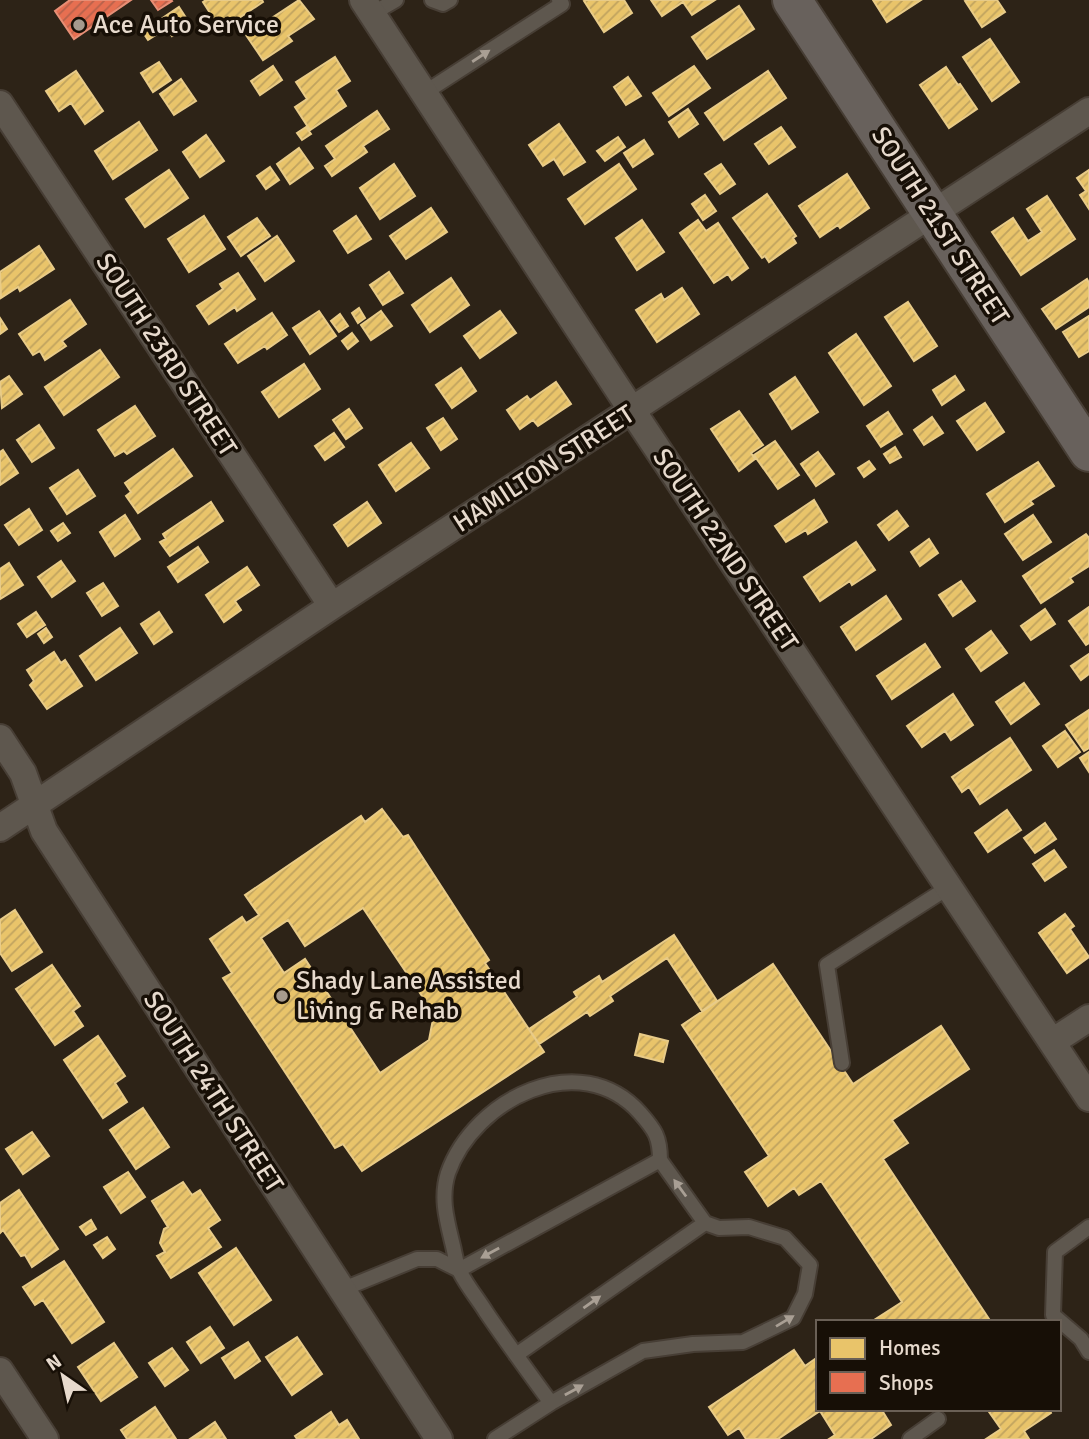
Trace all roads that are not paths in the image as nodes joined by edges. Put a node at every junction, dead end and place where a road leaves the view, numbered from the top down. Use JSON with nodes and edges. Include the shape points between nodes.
{"nodes":[{"id":1,"x":396,"y":0,"type":"edge"},
{"id":2,"x":432,"y":0,"type":"edge"},
{"id":3,"x":450,"y":0,"type":"edge"},
{"id":4,"x":559,"y":0,"type":"edge"},
{"id":5,"x":792,"y":0,"type":"edge"},
{"id":6,"x":368,"y":7,"type":"edge"},
{"id":7,"x":424,"y":93,"type":"junction"},
{"id":8,"x":0,"y":104,"type":"edge"},
{"id":9,"x":1089,"y":111,"type":"edge"},
{"id":10,"x":932,"y":215,"type":"junction"},
{"id":11,"x":633,"y":412,"type":"junction"},
{"id":12,"x":1089,"y":452,"type":"edge"},
{"id":13,"x":332,"y":606,"type":"junction"},
{"id":14,"x":0,"y":738,"type":"edge"},
{"id":15,"x":36,"y":805,"type":"junction"},
{"id":16,"x":0,"y":828,"type":"edge"},
{"id":17,"x":949,"y":887,"type":"junction"},
{"id":18,"x":1089,"y":1018,"type":"edge"},
{"id":19,"x":1052,"y":1042,"type":"junction"},
{"id":20,"x":842,"y":1063,"type":"dead end"},
{"id":21,"x":1089,"y":1098,"type":"edge"},
{"id":22,"x":660,"y":1160,"type":"junction"},
{"id":23,"x":705,"y":1223,"type":"junction"},
{"id":24,"x":1089,"y":1227,"type":"edge"},
{"id":25,"x":459,"y":1270,"type":"junction"},
{"id":26,"x":341,"y":1290,"type":"junction"},
{"id":27,"x":1059,"y":1320,"type":"edge"},
{"id":28,"x":1061,"y":1322,"type":"edge"},
{"id":29,"x":1089,"y":1352,"type":"edge"},
{"id":30,"x":516,"y":1355,"type":"junction"},
{"id":31,"x":0,"y":1371,"type":"edge"},
{"id":32,"x":551,"y":1403,"type":"junction"},
{"id":33,"x":938,"y":1419,"type":"dead end"},
{"id":34,"x":45,"y":1439,"type":"edge"},
{"id":35,"x":439,"y":1439,"type":"edge"},
{"id":36,"x":495,"y":1439,"type":"edge"},
{"id":37,"x":910,"y":1439,"type":"edge"}],
"edges":[{"from":1,"to":6,"type":"lane"},
{"from":2,"to":3,"type":"lane","via":[[443,4]]},
{"from":7,"to":4,"type":"lane","one_way":true,"via":[[562,4]]},
{"from":5,"to":10,"type":"street","name":"SOUTH 21ST STREET"},
{"from":6,"to":7,"type":"street","name":"SOUTH 22ND STREET"},
{"from":7,"to":11,"type":"street","name":"SOUTH 22ND STREET"},
{"from":8,"to":13,"type":"street","name":"SOUTH 23RD STREET"},
{"from":9,"to":10,"type":"street","name":"HAMILTON STREET"},
{"from":10,"to":11,"type":"street","name":"HAMILTON STREET"},
{"from":10,"to":12,"type":"street","name":"SOUTH 21ST STREET"},
{"from":11,"to":13,"type":"street","name":"HAMILTON STREET"},
{"from":11,"to":17,"type":"street","name":"SOUTH 22ND STREET"},
{"from":13,"to":15,"type":"street","name":"HAMILTON STREET"},
{"from":14,"to":15,"type":"street","name":"SOUTH 24TH STREET","via":[[23,773]]},
{"from":15,"to":16,"type":"street","name":"HAMILTON STREET"},
{"from":15,"to":26,"type":"street","name":"SOUTH 24TH STREET","via":[[44,831]]},
{"from":17,"to":19,"type":"street","name":"SOUTH 22ND STREET"},
{"from":17,"to":20,"type":"lane","via":[[827,965]]},
{"from":18,"to":19,"type":"street"},
{"from":19,"to":21,"type":"street","name":"SOUTH 22ND STREET"},
{"from":23,"to":22,"type":"lane","one_way":true},
{"from":22,"to":25,"type":"lane","one_way":true},
{"from":22,"to":25,"type":"lane","via":[[654,1129],[635,1108],[604,1087],[562,1082],[520,1096],[469,1136],[448,1173],[444,1208]]},
{"from":30,"to":23,"type":"lane","one_way":true},
{"from":32,"to":23,"type":"lane","one_way":true,"via":[[643,1351],[743,1342],[793,1318],[805,1294],[810,1265],[785,1238],[749,1227],[719,1228]]},
{"from":24,"to":27,"type":"lane","via":[[1055,1252],[1053,1315]]},
{"from":25,"to":26,"type":"lane","via":[[437,1259],[416,1259]]},
{"from":25,"to":30,"type":"lane"},
{"from":26,"to":35,"type":"street","name":"SOUTH 24TH STREET"},
{"from":28,"to":29,"type":"lane"},
{"from":30,"to":32,"type":"lane"},
{"from":31,"to":34,"type":"street"},
{"from":32,"to":36,"type":"lane"},
{"from":33,"to":37,"type":"lane"}]}
